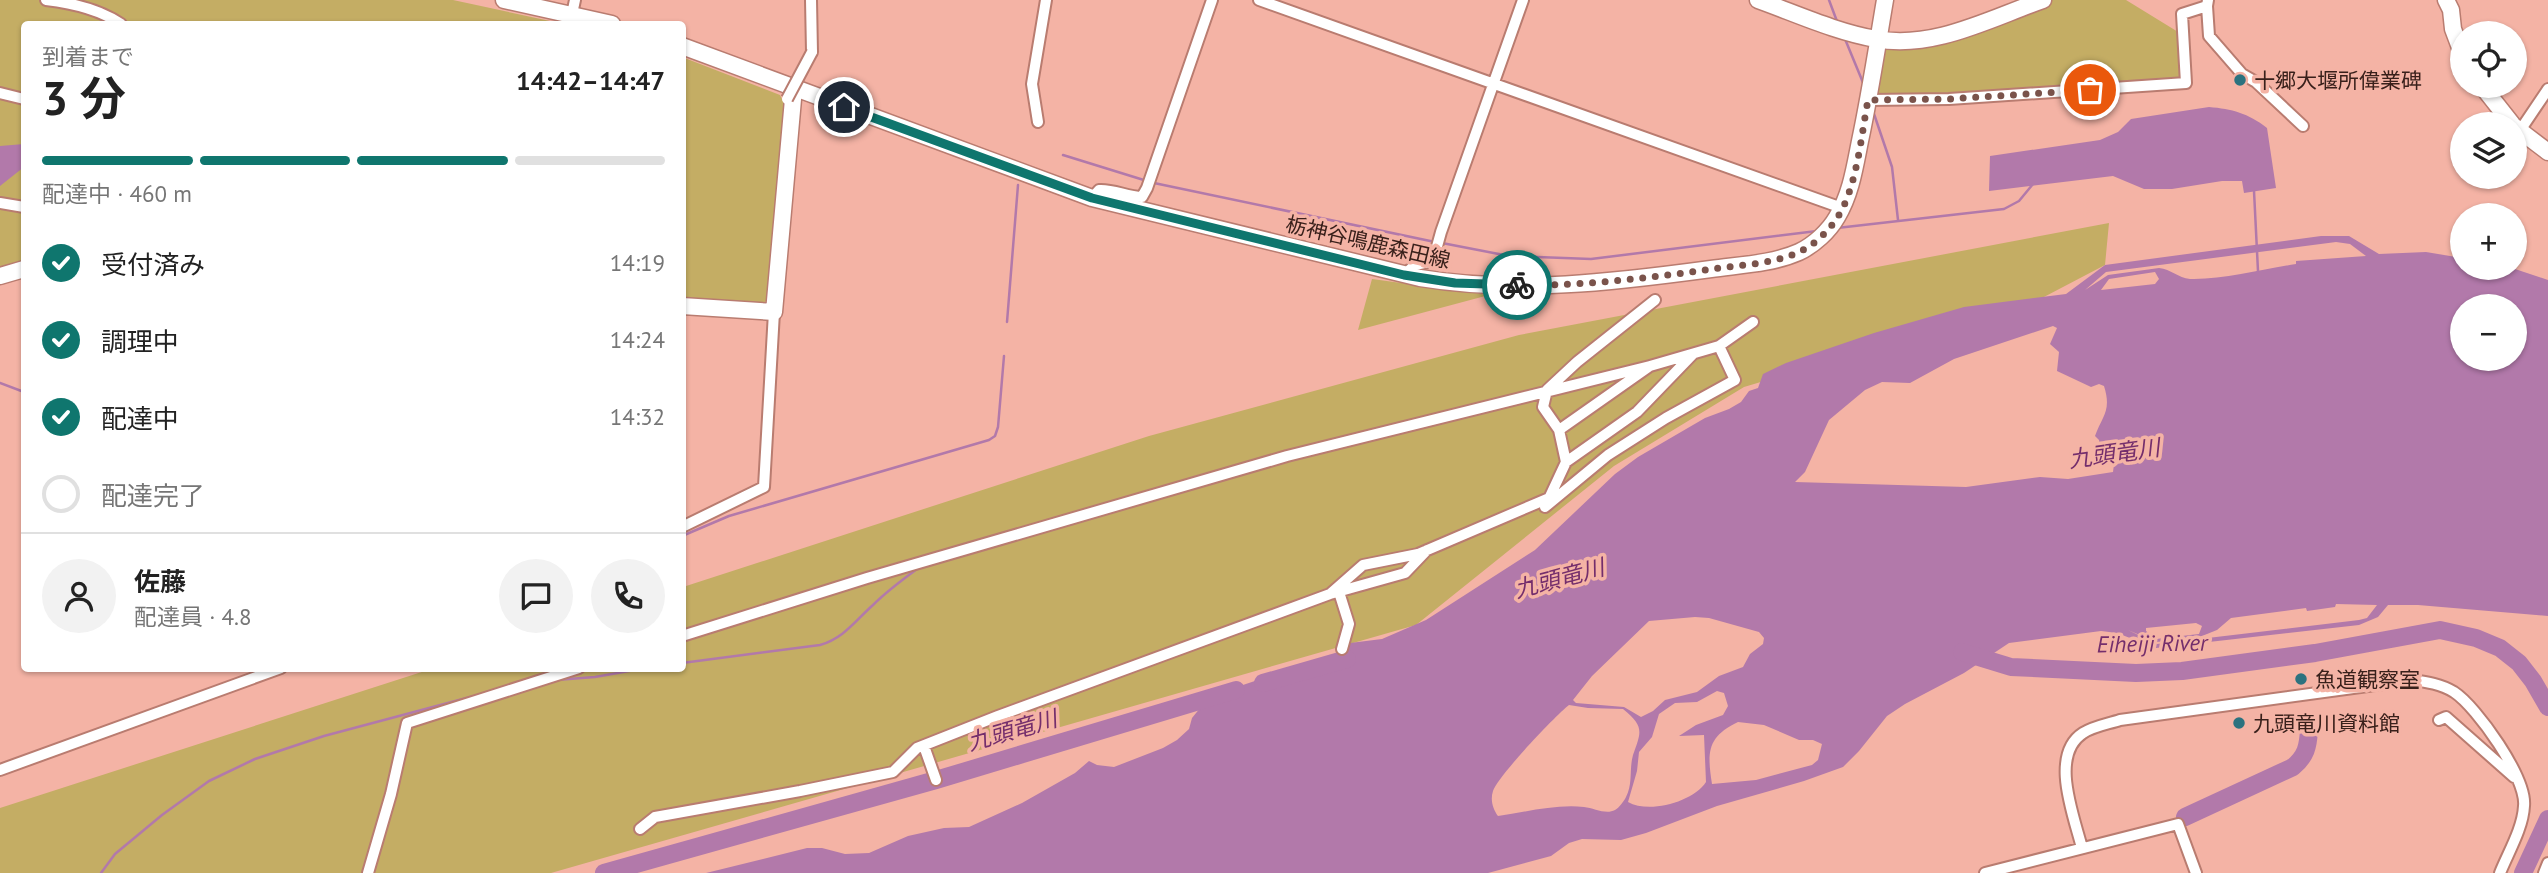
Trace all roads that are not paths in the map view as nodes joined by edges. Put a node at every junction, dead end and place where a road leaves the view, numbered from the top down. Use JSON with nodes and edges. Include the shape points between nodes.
{"nodes":[{"id":1,"x":46,"y":0,"type":"edge"},
{"id":2,"x":504,"y":0,"type":"edge"},
{"id":3,"x":811,"y":0,"type":"edge"},
{"id":4,"x":1046,"y":0,"type":"edge"},
{"id":5,"x":1212,"y":0,"type":"edge"},
{"id":6,"x":1259,"y":0,"type":"edge"},
{"id":7,"x":1523,"y":0,"type":"edge"},
{"id":8,"x":1758,"y":0,"type":"edge"},
{"id":9,"x":1885,"y":0,"type":"edge"},
{"id":10,"x":2043,"y":0,"type":"edge"},
{"id":11,"x":2446,"y":0,"type":"edge"},
{"id":12,"x":2208,"y":3,"type":"edge"},
{"id":13,"x":573,"y":7,"type":"edge"},
{"id":14,"x":115,"y":21,"type":"edge"},
{"id":15,"x":605,"y":21,"type":"edge"},
{"id":16,"x":2452,"y":21,"type":"edge"},
{"id":17,"x":1878,"y":40,"type":"junction"},
{"id":18,"x":686,"y":48,"type":"edge"},
{"id":19,"x":1492,"y":83,"type":"junction"},
{"id":20,"x":2548,"y":89,"type":"edge"},
{"id":21,"x":0,"y":93,"type":"edge"},
{"id":22,"x":791,"y":93,"type":"junction"},
{"id":23,"x":21,"y":98,"type":"edge"},
{"id":24,"x":2491,"y":98,"type":"edge"},
{"id":25,"x":1868,"y":100,"type":"junction"},
{"id":26,"x":2502,"y":112,"type":"edge"},
{"id":27,"x":2527,"y":114,"type":"edge"},
{"id":28,"x":1038,"y":122,"type":"dead end"},
{"id":29,"x":2302,"y":126,"type":"dead end"},
{"id":30,"x":2527,"y":137,"type":"edge"},
{"id":31,"x":2548,"y":152,"type":"edge"},
{"id":32,"x":1092,"y":198,"type":"junction"},
{"id":33,"x":0,"y":203,"type":"edge"},
{"id":34,"x":21,"y":206,"type":"edge"},
{"id":35,"x":1839,"y":213,"type":"junction"},
{"id":36,"x":21,"y":270,"type":"edge"},
{"id":37,"x":1404,"y":275,"type":"junction"},
{"id":38,"x":0,"y":276,"type":"edge"},
{"id":39,"x":1655,"y":300,"type":"dead end"},
{"id":40,"x":686,"y":306,"type":"edge"},
{"id":41,"x":774,"y":312,"type":"junction"},
{"id":42,"x":1753,"y":322,"type":"dead end"},
{"id":43,"x":1719,"y":346,"type":"junction"},
{"id":44,"x":1693,"y":353,"type":"junction"},
{"id":45,"x":1650,"y":366,"type":"junction"},
{"id":46,"x":1547,"y":390,"type":"junction"},
{"id":47,"x":1559,"y":430,"type":"junction"},
{"id":48,"x":1566,"y":462,"type":"junction"},
{"id":49,"x":1549,"y":498,"type":"junction"},
{"id":50,"x":686,"y":525,"type":"edge"},
{"id":51,"x":1427,"y":550,"type":"junction"},
{"id":52,"x":1335,"y":593,"type":"junction"},
{"id":53,"x":686,"y":635,"type":"edge"},
{"id":54,"x":1342,"y":649,"type":"dead end"},
{"id":55,"x":270,"y":672,"type":"edge"},
{"id":56,"x":566,"y":672,"type":"edge"},
{"id":57,"x":2439,"y":720,"type":"dead end"},
{"id":58,"x":924,"y":746,"type":"junction"},
{"id":59,"x":0,"y":770,"type":"edge"},
{"id":60,"x":936,"y":779,"type":"dead end"},
{"id":61,"x":2519,"y":780,"type":"junction"},
{"id":62,"x":640,"y":829,"type":"dead end"},
{"id":63,"x":2082,"y":848,"type":"junction"},
{"id":64,"x":2548,"y":863,"type":"edge"},
{"id":65,"x":368,"y":873,"type":"edge"},
{"id":66,"x":1985,"y":873,"type":"edge"},
{"id":67,"x":2196,"y":873,"type":"edge"},
{"id":68,"x":2501,"y":873,"type":"edge"},
{"id":69,"x":2544,"y":873,"type":"edge"}],
"edges":[{"from":1,"to":14,"type":"street","via":[[90,9]]},
{"from":2,"to":13,"type":"main road"},
{"from":3,"to":22,"type":"street","bridge":true,"via":[[812,52]]},
{"from":4,"to":28,"type":"street","via":[[1032,84]]},
{"from":5,"to":32,"type":"street","via":[[1142,197],[1111,189],[1099,190]]},
{"from":6,"to":19,"type":"street"},
{"from":7,"to":19,"type":"street"},
{"from":8,"to":17,"type":"main road"},
{"from":9,"to":17,"type":"main road","name":"栃神谷鳴鹿森田線"},
{"from":10,"to":17,"type":"main road","via":[[1943,35]]},
{"from":11,"to":16,"type":"main road"},
{"from":12,"to":25,"type":"street","via":[[2182,14],[2186,83]]},
{"from":12,"to":29,"type":"street","via":[[2210,36],[2242,74]]},
{"from":13,"to":15,"type":"main road"},
{"from":17,"to":25,"type":"main road","name":"栃神谷鳴鹿森田線"},
{"from":18,"to":22,"type":"main road","name":"栃神谷鳴鹿森田線"},
{"from":19,"to":35,"type":"street"},
{"from":19,"to":37,"type":"street","via":[[1433,261],[1415,265]]},
{"from":20,"to":27,"type":"street"},
{"from":21,"to":23,"type":"street"},
{"from":22,"to":32,"type":"main road","name":"栃神谷鳴鹿森田線"},
{"from":22,"to":41,"type":"main road"},
{"from":24,"to":26,"type":"main road"},
{"from":25,"to":35,"type":"main road","name":"栃神谷鳴鹿森田線","via":[[1854,171]]},
{"from":30,"to":31,"type":"main road"},
{"from":32,"to":37,"type":"main road","name":"栃神谷鳴鹿森田線"},
{"from":33,"to":34,"type":"street"},
{"from":35,"to":37,"type":"main road","name":"栃神谷鳴鹿森田線","via":[[1814,243],[1762,262],[1598,283],[1486,285]]},
{"from":36,"to":38,"type":"main road"},
{"from":39,"to":46,"type":"street"},
{"from":40,"to":41,"type":"main road"},
{"from":41,"to":50,"type":"street","via":[[764,487]]},
{"from":42,"to":43,"type":"street"},
{"from":43,"to":44,"type":"street"},
{"from":43,"to":49,"type":"street","via":[[1735,380],[1608,455],[1545,507]]},
{"from":44,"to":45,"type":"street"},
{"from":44,"to":48,"type":"street","via":[[1637,412]]},
{"from":45,"to":46,"type":"street"},
{"from":45,"to":47,"type":"street"},
{"from":46,"to":47,"type":"street","via":[[1543,407]]},
{"from":46,"to":53,"type":"street","via":[[1287,456]]},
{"from":47,"to":48,"type":"street"},
{"from":48,"to":49,"type":"street"},
{"from":49,"to":51,"type":"street"},
{"from":51,"to":52,"type":"street","via":[[1405,573]]},
{"from":51,"to":52,"type":"street","via":[[1363,565]]},
{"from":52,"to":54,"type":"street","via":[[1349,624]]},
{"from":52,"to":58,"type":"street"},
{"from":55,"to":59,"type":"street"},
{"from":56,"to":65,"type":"street","via":[[407,723]]},
{"from":57,"to":61,"type":"street","via":[[2446,717]]},
{"from":58,"to":60,"type":"street"},
{"from":58,"to":62,"type":"street","via":[[892,772],[655,817]]},
{"from":61,"to":63,"type":"street","via":[[2467,703],[2454,692],[2426,682],[2398,681],[2120,720],[2084,733],[2066,757],[2064,769]]},
{"from":61,"to":68,"type":"street","via":[[2525,805]]},
{"from":63,"to":66,"type":"street"},
{"from":63,"to":67,"type":"street","via":[[2178,824]]},
{"from":64,"to":69,"type":"street"}]}
